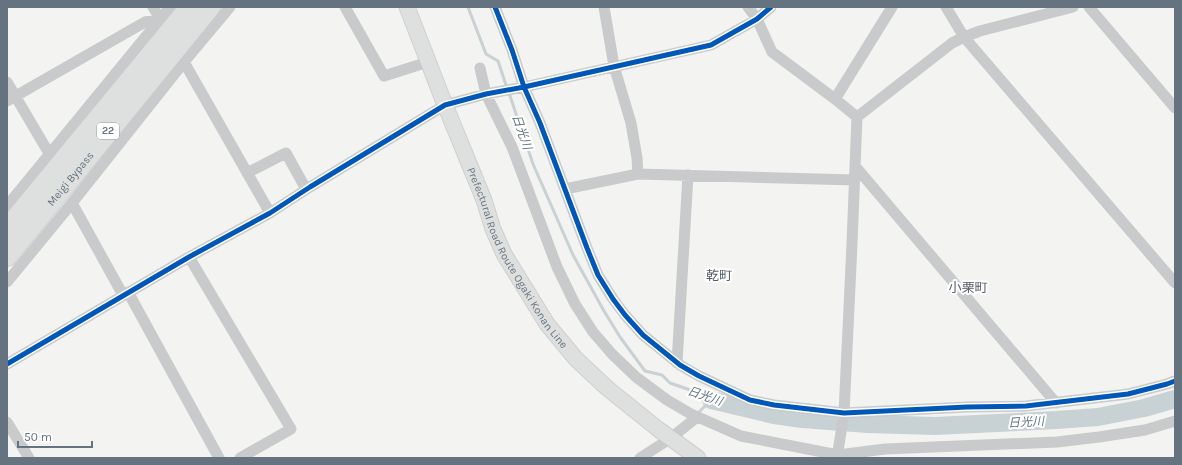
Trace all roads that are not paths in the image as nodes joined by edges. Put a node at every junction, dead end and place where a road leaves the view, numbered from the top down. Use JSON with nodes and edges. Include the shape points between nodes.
{"nodes":[{"id":1,"x":153,"y":7,"type":"edge"},
{"id":2,"x":170,"y":7,"type":"edge"},
{"id":3,"x":190,"y":7,"type":"edge"},
{"id":4,"x":210,"y":7,"type":"edge"},
{"id":5,"x":230,"y":7,"type":"edge"},
{"id":6,"x":345,"y":7,"type":"edge"},
{"id":7,"x":407,"y":7,"type":"edge"},
{"id":8,"x":495,"y":7,"type":"edge"},
{"id":9,"x":604,"y":7,"type":"edge"},
{"id":10,"x":748,"y":7,"type":"edge"},
{"id":11,"x":770,"y":7,"type":"edge"},
{"id":12,"x":892,"y":7,"type":"edge"},
{"id":13,"x":946,"y":7,"type":"edge"},
{"id":14,"x":1073,"y":7,"type":"edge"},
{"id":15,"x":1089,"y":7,"type":"edge"},
{"id":16,"x":160,"y":19,"type":"junction"},
{"id":17,"x":757,"y":19,"type":"junction"},
{"id":18,"x":964,"y":37,"type":"junction"},
{"id":19,"x":184,"y":62,"type":"junction"},
{"id":20,"x":428,"y":62,"type":"junction"},
{"id":21,"x":614,"y":66,"type":"junction"},
{"id":22,"x":480,"y":68,"type":"dead end"},
{"id":23,"x":7,"y":82,"type":"edge"},
{"id":24,"x":523,"y":88,"type":"junction"},
{"id":25,"x":488,"y":94,"type":"junction"},
{"id":26,"x":11,"y":99,"type":"edge"},
{"id":27,"x":835,"y":99,"type":"junction"},
{"id":28,"x":445,"y":105,"type":"junction"},
{"id":29,"x":1175,"y":108,"type":"edge"},
{"id":30,"x":857,"y":117,"type":"junction"},
{"id":31,"x":50,"y":155,"type":"junction"},
{"id":32,"x":855,"y":166,"type":"junction"},
{"id":33,"x":247,"y":173,"type":"junction"},
{"id":34,"x":638,"y":174,"type":"junction"},
{"id":35,"x":688,"y":175,"type":"junction"},
{"id":36,"x":854,"y":180,"type":"junction"},
{"id":37,"x":306,"y":189,"type":"junction"},
{"id":38,"x":565,"y":189,"type":"junction"},
{"id":39,"x":72,"y":203,"type":"junction"},
{"id":40,"x":7,"y":206,"type":"edge"},
{"id":41,"x":270,"y":213,"type":"junction"},
{"id":42,"x":7,"y":229,"type":"edge"},
{"id":43,"x":7,"y":256,"type":"edge"},
{"id":44,"x":189,"y":257,"type":"junction"},
{"id":45,"x":7,"y":282,"type":"edge"},
{"id":46,"x":1175,"y":283,"type":"edge"},
{"id":47,"x":125,"y":294,"type":"junction"},
{"id":48,"x":676,"y":363,"type":"junction"},
{"id":49,"x":7,"y":364,"type":"edge"},
{"id":50,"x":1175,"y":381,"type":"edge"},
{"id":51,"x":1056,"y":403,"type":"junction"},
{"id":52,"x":844,"y":414,"type":"junction"},
{"id":53,"x":697,"y":417,"type":"junction"},
{"id":54,"x":1175,"y":421,"type":"edge"},
{"id":55,"x":7,"y":422,"type":"edge"},
{"id":56,"x":671,"y":438,"type":"junction"},
{"id":57,"x":838,"y":454,"type":"edge"},
{"id":58,"x":29,"y":458,"type":"edge"},
{"id":59,"x":219,"y":458,"type":"edge"},
{"id":60,"x":240,"y":458,"type":"edge"},
{"id":61,"x":640,"y":458,"type":"edge"},
{"id":62,"x":698,"y":458,"type":"edge"}],
"edges":[{"from":1,"to":16,"type":"street"},
{"from":2,"to":16,"type":"street"},
{"from":3,"to":42,"type":"highway","name":"Meigi Bypass","number":"22"},
{"from":4,"to":43,"type":"highway","name":"Meigi Bypass","number":"22"},
{"from":5,"to":19,"type":"street"},
{"from":6,"to":20,"type":"street","via":[[384,76]]},
{"from":7,"to":20,"type":"main road","name":"Prefectural Road Route Ogaki Konan Line"},
{"from":8,"to":24,"type":"street","via":[[512,50]]},
{"from":9,"to":21,"type":"street"},
{"from":10,"to":17,"type":"street"},
{"from":11,"to":17,"type":"street"},
{"from":12,"to":27,"type":"street"},
{"from":13,"to":18,"type":"street"},
{"from":14,"to":18,"type":"street"},
{"from":15,"to":29,"type":"street"},
{"from":16,"to":26,"type":"street","via":[[145,22]]},
{"from":16,"to":31,"type":"street"},
{"from":17,"to":21,"type":"street","via":[[711,45]]},
{"from":17,"to":27,"type":"street","via":[[772,52]]},
{"from":18,"to":30,"type":"street"},
{"from":18,"to":46,"type":"street"},
{"from":19,"to":33,"type":"street"},
{"from":19,"to":39,"type":"street"},
{"from":20,"to":28,"type":"main road","name":"Prefectural Road Route Ogaki Konan Line"},
{"from":21,"to":24,"type":"street"},
{"from":21,"to":34,"type":"street","via":[[631,123]]},
{"from":22,"to":25,"type":"street"},
{"from":23,"to":26,"type":"street"},
{"from":24,"to":25,"type":"street"},
{"from":24,"to":38,"type":"street","via":[[540,123]]},
{"from":25,"to":28,"type":"street"},
{"from":25,"to":53,"type":"street","via":[[512,147],[557,267],[575,304],[593,332],[636,377],[667,400]]},
{"from":26,"to":31,"type":"street"},
{"from":27,"to":30,"type":"street"},
{"from":28,"to":37,"type":"street"},
{"from":28,"to":56,"type":"main road","name":"Prefectural Road Route Ogaki Konan Line","via":[[504,254],[547,324],[576,359],[606,388]]},
{"from":30,"to":32,"type":"street"},
{"from":31,"to":40,"type":"street"},
{"from":32,"to":36,"type":"street"},
{"from":32,"to":51,"type":"street"},
{"from":33,"to":37,"type":"street","via":[[286,153]]},
{"from":33,"to":41,"type":"street"},
{"from":34,"to":35,"type":"street"},
{"from":34,"to":38,"type":"street"},
{"from":35,"to":36,"type":"street"},
{"from":35,"to":48,"type":"street"},
{"from":36,"to":52,"type":"street"},
{"from":37,"to":41,"type":"street"},
{"from":38,"to":48,"type":"street","via":[[586,248],[598,275],[613,299],[643,335]]},
{"from":39,"to":45,"type":"street"},
{"from":39,"to":47,"type":"street"},
{"from":41,"to":44,"type":"street"},
{"from":44,"to":47,"type":"street"},
{"from":44,"to":60,"type":"street","via":[[290,429]]},
{"from":47,"to":49,"type":"street"},
{"from":47,"to":59,"type":"street"},
{"from":48,"to":52,"type":"street","via":[[750,400]]},
{"from":50,"to":51,"type":"street","via":[[1128,394]]},
{"from":51,"to":52,"type":"street"},
{"from":52,"to":57,"type":"street"},
{"from":53,"to":56,"type":"street"},
{"from":53,"to":57,"type":"street","via":[[741,436]]},
{"from":54,"to":57,"type":"street","via":[[1145,430],[1057,442],[885,449]]},
{"from":55,"to":58,"type":"street"},
{"from":56,"to":61,"type":"street"},
{"from":56,"to":62,"type":"main road","name":"Prefectural Road Route Ogaki Konan Line"}]}
